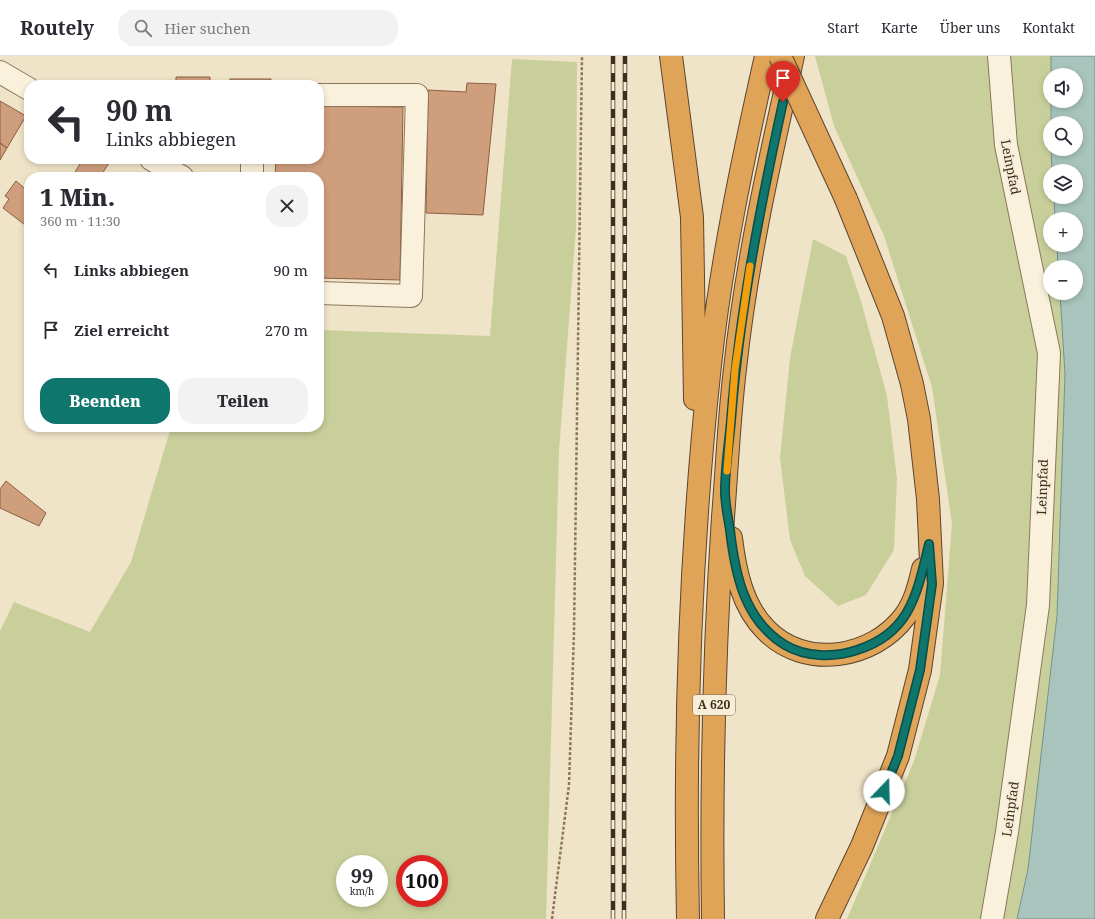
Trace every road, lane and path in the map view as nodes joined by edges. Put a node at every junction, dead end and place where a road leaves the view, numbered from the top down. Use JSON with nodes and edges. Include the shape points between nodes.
{"nodes":[{"id":1,"x":582,"y":56,"type":"edge"},
{"id":2,"x":671,"y":56,"type":"edge"},
{"id":3,"x":766,"y":56,"type":"edge"},
{"id":4,"x":780,"y":56,"type":"edge"},
{"id":5,"x":793,"y":56,"type":"edge"},
{"id":6,"x":999,"y":56,"type":"edge"},
{"id":7,"x":0,"y":72,"type":"edge"},
{"id":8,"x":24,"y":85,"type":"edge"},
{"id":9,"x":324,"y":95,"type":"edge"},
{"id":10,"x":159,"y":164,"type":"edge"},
{"id":11,"x":173,"y":172,"type":"edge"},
{"id":12,"x":324,"y":293,"type":"edge"},
{"id":13,"x":725,"y":492,"type":"junction"},
{"id":14,"x":696,"y":520,"type":"junction"},
{"id":15,"x":929,"y":544,"type":"junction"},
{"id":16,"x":552,"y":919,"type":"edge"},
{"id":17,"x":688,"y":919,"type":"edge"},
{"id":18,"x":713,"y":919,"type":"edge"},
{"id":19,"x":827,"y":919,"type":"edge"},
{"id":20,"x":992,"y":919,"type":"edge"}],
"edges":[{"from":1,"to":16,"type":"path","via":[[574,632],[569,785]]},
{"from":2,"to":14,"type":"highway","via":[[692,217]]},
{"from":3,"to":14,"type":"highway","number":"A 620","via":[[721,283],[710,364]]},
{"from":4,"to":15,"type":"highway","bridge":true,"via":[[846,199],[893,316],[919,419],[928,498]]},
{"from":5,"to":13,"type":"highway","number":"A 620","via":[[746,289],[735,369]]},
{"from":6,"to":20,"type":"lane","name":"Leinpfad","via":[[1006,145],[1049,353],[1038,605],[1007,832]]},
{"from":7,"to":8,"type":"lane"},
{"from":9,"to":12,"type":"lane","via":[[417,95],[411,296]]},
{"from":10,"to":11,"type":"lane"},
{"from":13,"to":15,"type":"highway","via":[[734,565],[746,601],[766,630],[791,648],[805,653],[830,655],[854,652],[881,639],[894,629],[914,602]]},
{"from":13,"to":18,"type":"highway","number":"A 620","via":[[714,688]]},
{"from":14,"to":17,"type":"highway","number":"A 620","via":[[689,690]]},
{"from":15,"to":19,"type":"highway","via":[[932,584],[926,634],[912,705],[898,756],[880,803]]}]}
